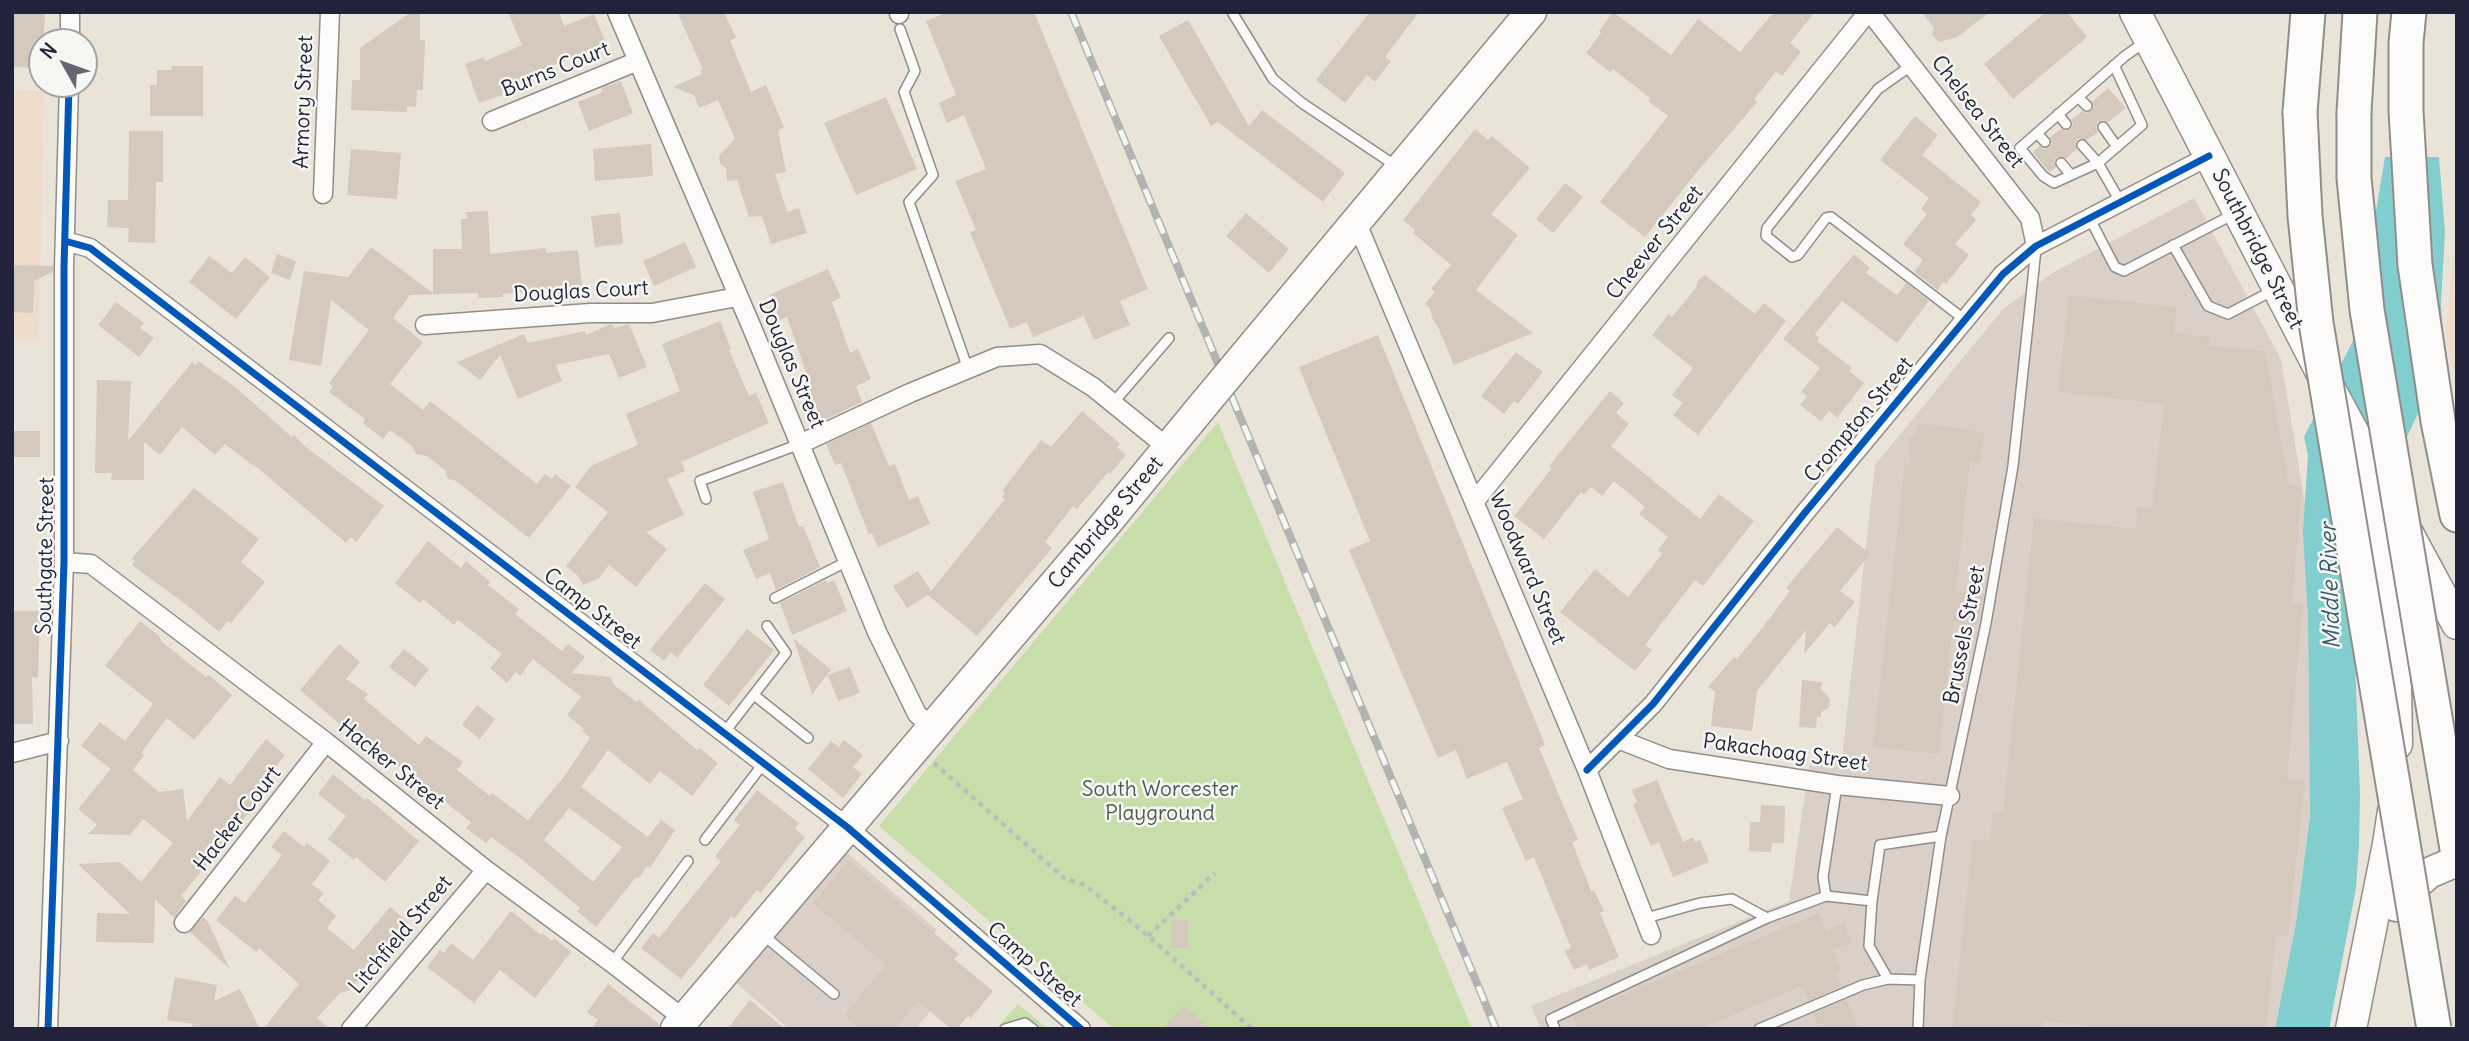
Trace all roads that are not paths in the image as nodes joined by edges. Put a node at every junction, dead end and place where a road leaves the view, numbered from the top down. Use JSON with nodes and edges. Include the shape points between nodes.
{"nodes":[{"id":1,"x":330,"y":12,"type":"edge"},
{"id":2,"x":617,"y":12,"type":"edge"},
{"id":3,"x":1232,"y":12,"type":"edge"},
{"id":4,"x":1531,"y":12,"type":"edge"},
{"id":5,"x":1869,"y":12,"type":"edge"},
{"id":6,"x":2135,"y":12,"type":"edge"},
{"id":7,"x":2308,"y":12,"type":"edge"},
{"id":8,"x":2360,"y":12,"type":"edge"},
{"id":9,"x":2409,"y":12,"type":"edge"},
{"id":10,"x":899,"y":18,"type":"edge"},
{"id":11,"x":2149,"y":40,"type":"junction"},
{"id":12,"x":638,"y":61,"type":"junction"},
{"id":13,"x":1912,"y":65,"type":"junction"},
{"id":14,"x":2114,"y":65,"type":"junction"},
{"id":15,"x":2078,"y":97,"type":"junction"},
{"id":16,"x":69,"y":98,"type":"edge"},
{"id":17,"x":2087,"y":106,"type":"dead end"},
{"id":18,"x":2058,"y":114,"type":"junction"},
{"id":19,"x":492,"y":121,"type":"dead end"},
{"id":20,"x":2066,"y":124,"type":"dead end"},
{"id":21,"x":2103,"y":127,"type":"dead end"},
{"id":22,"x":2037,"y":133,"type":"junction"},
{"id":23,"x":2045,"y":142,"type":"dead end"},
{"id":24,"x":2082,"y":145,"type":"dead end"},
{"id":25,"x":2118,"y":146,"type":"junction"},
{"id":26,"x":2209,"y":156,"type":"junction"},
{"id":27,"x":2061,"y":163,"type":"dead end"},
{"id":28,"x":2098,"y":163,"type":"junction"},
{"id":29,"x":1401,"y":169,"type":"junction"},
{"id":30,"x":2071,"y":175,"type":"junction"},
{"id":31,"x":323,"y":194,"type":"dead end"},
{"id":32,"x":2121,"y":203,"type":"junction"},
{"id":33,"x":2238,"y":211,"type":"junction"},
{"id":34,"x":2090,"y":219,"type":"junction"},
{"id":35,"x":1356,"y":221,"type":"junction"},
{"id":36,"x":65,"y":241,"type":"junction"},
{"id":37,"x":2173,"y":245,"type":"junction"},
{"id":38,"x":2036,"y":246,"type":"junction"},
{"id":39,"x":2278,"y":288,"type":"junction"},
{"id":40,"x":737,"y":297,"type":"junction"},
{"id":41,"x":1965,"y":320,"type":"junction"},
{"id":42,"x":425,"y":325,"type":"dead end"},
{"id":43,"x":1168,"y":338,"type":"dead end"},
{"id":44,"x":968,"y":369,"type":"junction"},
{"id":45,"x":2322,"y":374,"type":"junction"},
{"id":46,"x":1113,"y":403,"type":"junction"},
{"id":47,"x":800,"y":444,"type":"junction"},
{"id":48,"x":1168,"y":448,"type":"junction"},
{"id":49,"x":706,"y":499,"type":"dead end"},
{"id":50,"x":1475,"y":501,"type":"junction"},
{"id":51,"x":2457,"y":515,"type":"edge"},
{"id":52,"x":848,"y":561,"type":"junction"},
{"id":53,"x":64,"y":562,"type":"junction"},
{"id":54,"x":775,"y":598,"type":"dead end"},
{"id":55,"x":2457,"y":624,"type":"edge"},
{"id":56,"x":767,"y":626,"type":"dead end"},
{"id":57,"x":754,"y":695,"type":"junction"},
{"id":58,"x":932,"y":727,"type":"junction"},
{"id":59,"x":723,"y":733,"type":"junction"},
{"id":60,"x":808,"y":738,"type":"dead end"},
{"id":61,"x":1618,"y":739,"type":"junction"},
{"id":62,"x":60,"y":741,"type":"junction"},
{"id":63,"x":326,"y":742,"type":"junction"},
{"id":64,"x":12,"y":753,"type":"edge"},
{"id":65,"x":763,"y":764,"type":"junction"},
{"id":66,"x":1587,"y":770,"type":"junction"},
{"id":67,"x":1837,"y":785,"type":"junction"},
{"id":68,"x":1950,"y":796,"type":"junction"},
{"id":69,"x":847,"y":827,"type":"junction"},
{"id":70,"x":1941,"y":836,"type":"junction"},
{"id":71,"x":705,"y":840,"type":"dead end"},
{"id":72,"x":2457,"y":849,"type":"edge"},
{"id":73,"x":688,"y":861,"type":"dead end"},
{"id":74,"x":2457,"y":861,"type":"edge"},
{"id":75,"x":486,"y":870,"type":"junction"},
{"id":76,"x":2408,"y":870,"type":"junction"},
{"id":77,"x":1826,"y":896,"type":"junction"},
{"id":78,"x":1872,"y":901,"type":"junction"},
{"id":79,"x":1767,"y":918,"type":"junction"},
{"id":80,"x":184,"y":923,"type":"dead end"},
{"id":81,"x":1648,"y":927,"type":"joint"},
{"id":82,"x":759,"y":931,"type":"junction"},
{"id":83,"x":612,"y":963,"type":"junction"},
{"id":84,"x":2362,"y":971,"type":"junction"},
{"id":85,"x":1888,"y":979,"type":"junction"},
{"id":86,"x":1920,"y":981,"type":"junction"},
{"id":87,"x":834,"y":994,"type":"dead end"},
{"id":88,"x":680,"y":1024,"type":"edge"},
{"id":89,"x":48,"y":1029,"type":"edge"},
{"id":90,"x":351,"y":1029,"type":"edge"},
{"id":91,"x":1006,"y":1029,"type":"edge"},
{"id":92,"x":1033,"y":1029,"type":"edge"},
{"id":93,"x":1081,"y":1029,"type":"edge"},
{"id":94,"x":1555,"y":1029,"type":"edge"},
{"id":95,"x":1759,"y":1029,"type":"edge"},
{"id":96,"x":1918,"y":1029,"type":"edge"},
{"id":97,"x":2351,"y":1029,"type":"edge"},
{"id":98,"x":2414,"y":1029,"type":"edge"},
{"id":99,"x":2434,"y":1029,"type":"edge"}],
"edges":[{"from":1,"to":31,"type":"street","name":"Armory Street"},
{"from":2,"to":12,"type":"street","name":"Douglas Street"},
{"from":3,"to":29,"type":"lane","via":[[1273,79]]},
{"from":4,"to":29,"type":"main road","name":"Cambridge Street"},
{"from":5,"to":13,"type":"street","name":"Chelsea Street"},
{"from":5,"to":50,"type":"street","name":"Cheever Street"},
{"from":6,"to":11,"type":"main road","name":"Southbridge Street"},
{"from":7,"to":76,"type":"highway","bridge":true,"via":[[2300,112],[2316,323]]},
{"from":8,"to":72,"type":"highway","bridge":true,"via":[[2354,178],[2367,310]]},
{"from":9,"to":51,"type":"highway","via":[[2406,111],[2415,265]]},
{"from":10,"to":44,"type":"lane","via":[[915,71],[904,92],[933,175],[909,202]]},
{"from":11,"to":14,"type":"lane"},
{"from":11,"to":26,"type":"main road","name":"Southbridge Street"},
{"from":12,"to":19,"type":"street","name":"Burns Court"},
{"from":12,"to":40,"type":"street","name":"Douglas Street"},
{"from":13,"to":38,"type":"street","name":"Chelsea Street","via":[[2030,218]]},
{"from":13,"to":41,"type":"lane","via":[[1878,89],[1767,228],[1766,236],[1792,257],[1831,217]]},
{"from":14,"to":15,"type":"lane"},
{"from":14,"to":25,"type":"lane","via":[[2142,125]]},
{"from":15,"to":17,"type":"lane"},
{"from":15,"to":18,"type":"lane"},
{"from":16,"to":36,"type":"street","name":"Southgate Street"},
{"from":18,"to":20,"type":"lane"},
{"from":18,"to":22,"type":"lane"},
{"from":21,"to":25,"type":"lane"},
{"from":22,"to":23,"type":"lane"},
{"from":22,"to":30,"type":"lane","via":[[2021,148],[2043,176],[2054,183]]},
{"from":24,"to":28,"type":"lane"},
{"from":25,"to":28,"type":"lane"},
{"from":26,"to":32,"type":"street","name":"Crompton Street"},
{"from":26,"to":33,"type":"main road","name":"Southbridge Street"},
{"from":27,"to":30,"type":"lane"},
{"from":28,"to":30,"type":"lane"},
{"from":28,"to":32,"type":"lane"},
{"from":29,"to":35,"type":"main road","name":"Cambridge Street"},
{"from":32,"to":34,"type":"street","name":"Crompton Street"},
{"from":33,"to":37,"type":"lane"},
{"from":33,"to":39,"type":"main road","name":"Southbridge Street"},
{"from":34,"to":37,"type":"lane","via":[[2115,267],[2124,271]]},
{"from":34,"to":38,"type":"street","name":"Crompton Street"},
{"from":35,"to":48,"type":"main road","name":"Cambridge Street","bridge":true},
{"from":35,"to":50,"type":"street","name":"Woodward Street"},
{"from":36,"to":53,"type":"street","name":"Southgate Street"},
{"from":36,"to":59,"type":"street","name":"Camp Street","via":[[90,248]]},
{"from":37,"to":39,"type":"lane","via":[[2208,306],[2228,314]]},
{"from":38,"to":41,"type":"street","name":"Crompton Street","via":[[2003,274]]},
{"from":38,"to":68,"type":"lane","name":"Brussels Street","via":[[2014,466]]},
{"from":39,"to":45,"type":"main road","name":"Southbridge Street"},
{"from":40,"to":42,"type":"street","name":"Douglas Court","via":[[652,313]]},
{"from":40,"to":47,"type":"street","name":"Douglas Street"},
{"from":41,"to":61,"type":"street","name":"Crompton Street","via":[[1653,704]]},
{"from":43,"to":46,"type":"lane"},
{"from":44,"to":46,"type":"street","via":[[997,358],[1040,354]]},
{"from":44,"to":47,"type":"street"},
{"from":45,"to":55,"type":"main road","name":"Southbridge Street","bridge":true},
{"from":45,"to":84,"type":"main road","name":"Southbridge Street","bridge":true,"via":[[2356,454],[2376,531],[2394,647],[2396,764],[2388,844]]},
{"from":46,"to":48,"type":"street"},
{"from":47,"to":49,"type":"lane","via":[[700,481]]},
{"from":47,"to":52,"type":"street","name":"Douglas Street"},
{"from":48,"to":58,"type":"main road","name":"Cambridge Street"},
{"from":50,"to":66,"type":"street","name":"Woodward Street"},
{"from":52,"to":54,"type":"lane"},
{"from":52,"to":58,"type":"street","name":"Douglas Street","via":[[906,693],[917,714]]},
{"from":53,"to":62,"type":"street","name":"Southgate Street"},
{"from":53,"to":63,"type":"street","name":"Hacker Street","via":[[90,564]]},
{"from":56,"to":57,"type":"lane","via":[[786,653]]},
{"from":57,"to":59,"type":"lane"},
{"from":57,"to":60,"type":"lane"},
{"from":58,"to":69,"type":"main road","name":"Cambridge Street"},
{"from":59,"to":65,"type":"street","name":"Camp Street"},
{"from":61,"to":66,"type":"street","name":"Crompton Street"},
{"from":61,"to":67,"type":"street","name":"Pakachoag Street","via":[[1669,759]]},
{"from":62,"to":64,"type":"street"},
{"from":62,"to":89,"type":"street","name":"Southgate Street"},
{"from":63,"to":75,"type":"street","name":"Hacker Street"},
{"from":63,"to":80,"type":"street","name":"Hacker Court"},
{"from":65,"to":69,"type":"street","name":"Camp Street"},
{"from":65,"to":71,"type":"lane"},
{"from":66,"to":81,"type":"street","name":"Woodward Street"},
{"from":67,"to":68,"type":"street","name":"Pakachoag Street"},
{"from":67,"to":77,"type":"lane","via":[[1824,877]]},
{"from":68,"to":70,"type":"lane","name":"Brussels Street"},
{"from":69,"to":82,"type":"main road","name":"Cambridge Street"},
{"from":69,"to":93,"type":"street","name":"Camp Street"},
{"from":70,"to":78,"type":"lane","via":[[1880,845]]},
{"from":70,"to":86,"type":"lane","name":"Brussels Street"},
{"from":73,"to":83,"type":"lane"},
{"from":74,"to":84,"type":"main road","via":[[2429,873],[2405,894]]},
{"from":75,"to":83,"type":"street","name":"Hacker Street"},
{"from":75,"to":90,"type":"street","name":"Litchfield Street"},
{"from":76,"to":98,"type":"highway","bridge":true},
{"from":76,"to":99,"type":"highway","bridge":true},
{"from":77,"to":78,"type":"lane"},
{"from":77,"to":79,"type":"lane"},
{"from":78,"to":85,"type":"lane","via":[[1869,947]]},
{"from":79,"to":81,"type":"lane","via":[[1732,899],[1700,904]]},
{"from":79,"to":94,"type":"lane","via":[[1551,1019]]},
{"from":82,"to":87,"type":"lane"},
{"from":82,"to":88,"type":"main road","name":"Cambridge Street"},
{"from":83,"to":88,"type":"street","name":"Hacker Street"},
{"from":84,"to":97,"type":"main road"},
{"from":85,"to":86,"type":"lane"},
{"from":85,"to":95,"type":"lane"},
{"from":86,"to":96,"type":"lane","name":"Brussels Street"},
{"from":91,"to":92,"type":"lane","via":[[1025,1023]]}]}
